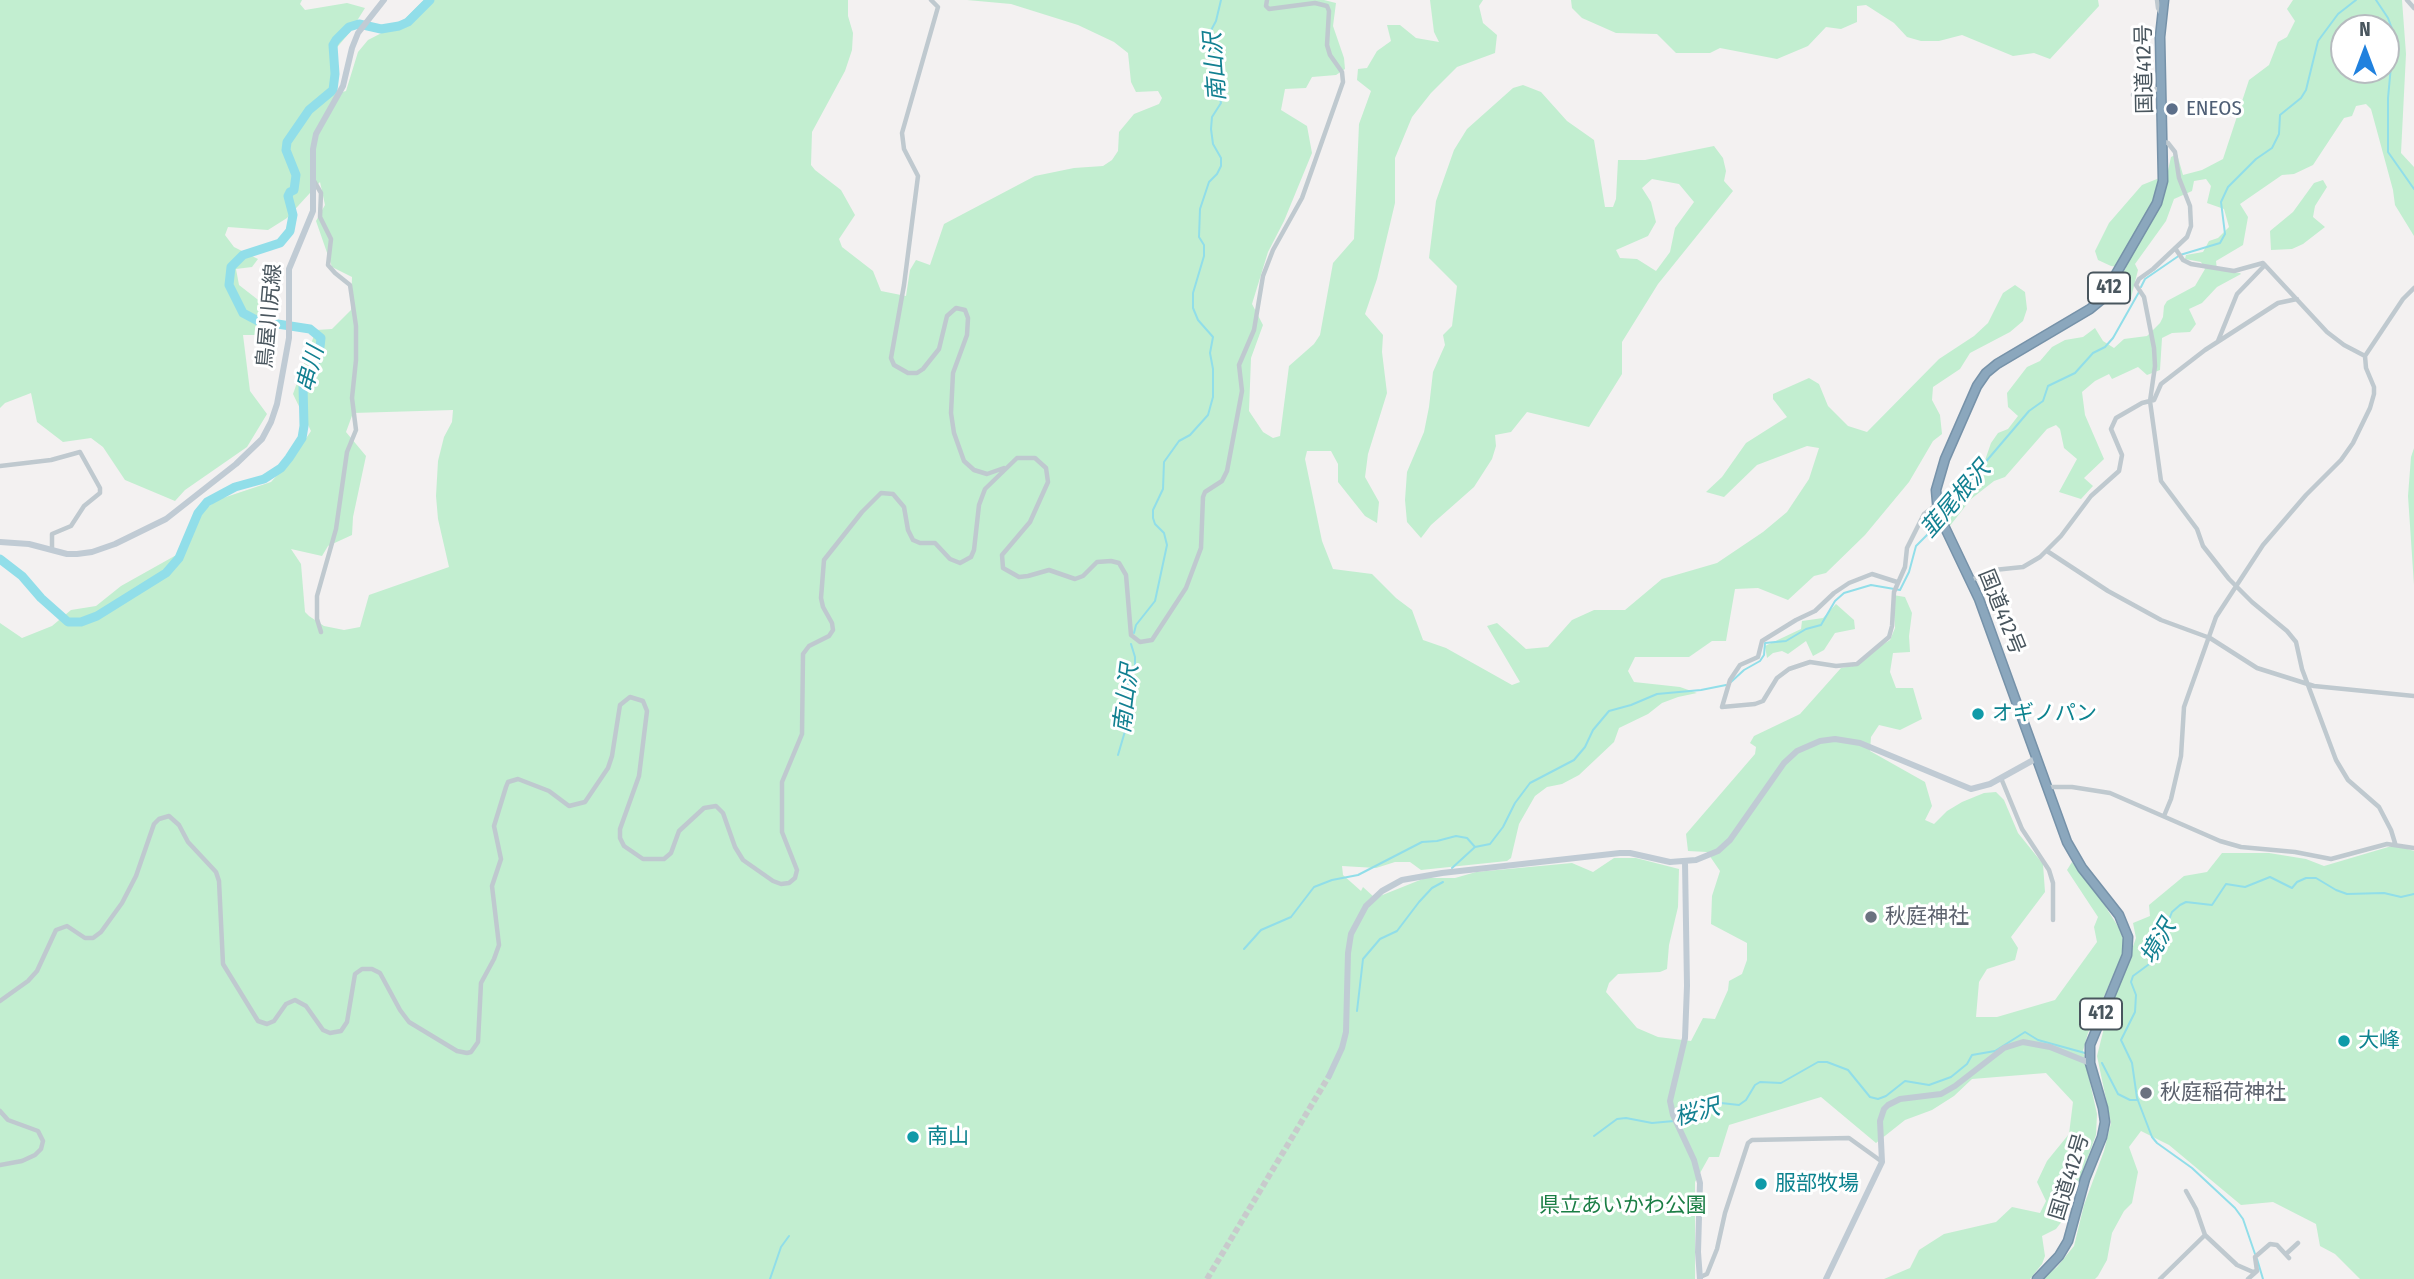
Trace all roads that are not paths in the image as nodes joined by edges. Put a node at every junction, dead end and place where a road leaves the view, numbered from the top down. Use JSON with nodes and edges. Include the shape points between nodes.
{"nodes":[{"id":1,"x":384,"y":0,"type":"edge"},
{"id":2,"x":931,"y":0,"type":"edge"},
{"id":3,"x":1268,"y":0,"type":"edge"},
{"id":4,"x":2157,"y":0,"type":"edge"},
{"id":5,"x":2164,"y":0,"type":"edge"},
{"id":6,"x":2407,"y":0,"type":"edge"},
{"id":7,"x":2414,"y":8,"type":"edge"},
{"id":8,"x":2162,"y":14,"type":"junction"},
{"id":9,"x":2162,"y":88,"type":"junction"},
{"id":10,"x":2133,"y":95,"type":"dead end"},
{"id":11,"x":2164,"y":142,"type":"junction"},
{"id":12,"x":313,"y":181,"type":"junction"},
{"id":13,"x":2176,"y":250,"type":"junction"},
{"id":14,"x":2266,"y":265,"type":"junction"},
{"id":15,"x":2414,"y":288,"type":"edge"},
{"id":16,"x":2297,"y":299,"type":"junction"},
{"id":17,"x":2218,"y":342,"type":"junction"},
{"id":18,"x":2365,"y":356,"type":"junction"},
{"id":19,"x":2150,"y":401,"type":"junction"},
{"id":20,"x":1008,"y":466,"type":"junction"},
{"id":21,"x":0,"y":467,"type":"edge"},
{"id":22,"x":1937,"y":509,"type":"junction"},
{"id":23,"x":0,"y":542,"type":"edge"},
{"id":24,"x":52,"y":550,"type":"junction"},
{"id":25,"x":2047,"y":551,"type":"junction"},
{"id":26,"x":1971,"y":580,"type":"junction"},
{"id":27,"x":1897,"y":582,"type":"junction"},
{"id":28,"x":2236,"y":586,"type":"junction"},
{"id":29,"x":321,"y":632,"type":"dead end"},
{"id":30,"x":2210,"y":638,"type":"junction"},
{"id":31,"x":2309,"y":684,"type":"junction"},
{"id":32,"x":2414,"y":696,"type":"edge"},
{"id":33,"x":2037,"y":758,"type":"junction"},
{"id":34,"x":2001,"y":778,"type":"junction"},
{"id":35,"x":2048,"y":787,"type":"junction"},
{"id":36,"x":2164,"y":816,"type":"junction"},
{"id":37,"x":2395,"y":844,"type":"junction"},
{"id":38,"x":2414,"y":848,"type":"edge"},
{"id":39,"x":1685,"y":862,"type":"junction"},
{"id":40,"x":2053,"y":920,"type":"dead end"},
{"id":41,"x":0,"y":1001,"type":"edge"},
{"id":42,"x":2090,"y":1063,"type":"junction"},
{"id":43,"x":1329,"y":1076,"type":"tunnel mouth"},
{"id":44,"x":0,"y":1111,"type":"edge"},
{"id":45,"x":1882,"y":1161,"type":"junction"},
{"id":46,"x":0,"y":1166,"type":"edge"},
{"id":47,"x":2186,"y":1191,"type":"dead end"},
{"id":48,"x":2205,"y":1235,"type":"junction"},
{"id":49,"x":2298,"y":1246,"type":"dead end"},
{"id":50,"x":2258,"y":1271,"type":"junction"},
{"id":51,"x":1700,"y":1278,"type":"edge"},
{"id":52,"x":2164,"y":1278,"type":"edge"},
{"id":53,"x":1826,"y":1279,"type":"edge"},
{"id":54,"x":2037,"y":1279,"type":"edge"},
{"id":55,"x":2248,"y":1279,"type":"edge"}],
"edges":[{"from":1,"to":12,"type":"street","name":"鳥屋川尻線","via":[[358,33],[343,86],[316,134]]},
{"from":2,"to":20,"type":"street","via":[[938,7],[902,133],[904,149],[918,176],[891,358],[897,368],[917,373],[939,349],[947,316],[956,309],[965,310],[967,335],[953,373],[954,433],[964,461],[979,473]]},
{"from":3,"to":20,"type":"street","via":[[1269,9],[1315,3],[1327,6],[1327,45],[1343,82],[1302,198],[1264,276],[1254,330],[1238,365],[1242,391],[1225,476],[1203,497],[1203,541],[1186,588],[1155,637],[1145,642],[1131,635],[1126,575],[1119,563],[1097,562],[1075,579],[1049,570],[1019,577],[1003,568],[1002,555],[1030,522],[1048,482],[1046,468],[1035,458],[1017,458]]},
{"from":4,"to":8,"type":"street"},
{"from":5,"to":8,"type":"highway","name":"国道412号","number":"412"},
{"from":6,"to":7,"type":"street"},
{"from":8,"to":9,"type":"highway","name":"国道412号","number":"412"},
{"from":9,"to":10,"type":"street"},
{"from":9,"to":11,"type":"highway","name":"国道412号","number":"412"},
{"from":11,"to":13,"type":"street","via":[[2175,152],[2190,209],[2190,230]]},
{"from":11,"to":22,"type":"highway","name":"国道412号","number":"412","via":[[2157,203],[2101,300],[1986,373],[1977,386],[1945,459],[1936,490]]},
{"from":12,"to":24,"type":"street","name":"鳥屋川尻線","via":[[313,211],[289,269],[289,329],[277,404],[262,439],[156,524],[92,552]]},
{"from":12,"to":29,"type":"street","via":[[321,193],[320,217],[331,239],[328,265],[350,285],[356,326],[352,398],[356,430],[347,452],[336,529],[317,596]]},
{"from":13,"to":14,"type":"street","via":[[2191,264],[2234,271]]},
{"from":13,"to":19,"type":"street","via":[[2139,279],[2137,287],[2154,348]]},
{"from":14,"to":16,"type":"street"},
{"from":14,"to":17,"type":"street","via":[[2237,294]]},
{"from":15,"to":18,"type":"street"},
{"from":16,"to":17,"type":"street","via":[[2278,303]]},
{"from":16,"to":18,"type":"street","via":[[2337,340]]},
{"from":17,"to":19,"type":"street","via":[[2166,380]]},
{"from":18,"to":28,"type":"street","via":[[2374,394],[2358,436],[2263,545]]},
{"from":19,"to":25,"type":"street","via":[[2116,418],[2111,429],[2122,455],[2119,471],[2091,496]]},
{"from":19,"to":28,"type":"street","via":[[2162,485]]},
{"from":20,"to":41,"type":"street","via":[[983,492],[974,550],[964,562],[953,561],[935,543],[913,540],[904,507],[886,492],[875,496],[827,554],[821,598],[832,630],[803,654],[802,734],[782,782],[782,832],[797,870],[789,883],[773,881],[743,860],[716,806],[704,808],[679,831],[664,859],[643,859],[624,846],[620,829],[639,775],[647,711],[643,701],[630,697],[620,705],[611,762],[585,802],[569,806],[549,791],[518,779],[508,782],[494,830],[500,859],[492,886],[499,945],[481,983],[478,1042],[471,1052],[457,1051],[409,1022],[380,974],[372,969],[355,974],[347,1021],[338,1032],[323,1030],[306,1006],[295,1000],[286,1004],[274,1021],[258,1021],[223,964],[216,872],[169,817],[154,824],[122,903],[101,932],[85,938],[62,926],[51,938],[37,971]]},
{"from":21,"to":24,"type":"street","via":[[80,452],[100,493],[71,526],[52,534]]},
{"from":22,"to":26,"type":"highway","name":"国道412号","number":"412"},
{"from":22,"to":27,"type":"street","via":[[1924,514]]},
{"from":23,"to":24,"type":"street","name":"鳥屋川尻線"},
{"from":25,"to":26,"type":"street","via":[[2023,567],[1994,570]]},
{"from":25,"to":30,"type":"street","via":[[2108,592],[2161,620]]},
{"from":26,"to":33,"type":"highway","name":"国道412号","number":"412"},
{"from":27,"to":27,"type":"street","via":[[1889,637],[1857,664],[1810,663],[1789,669],[1777,678],[1763,701],[1723,707],[1730,680],[1740,665],[1758,657],[1762,641],[1815,611],[1849,583],[1872,574]]},
{"from":28,"to":30,"type":"street","via":[[2219,611]]},
{"from":28,"to":31,"type":"street","via":[[2292,637]]},
{"from":30,"to":31,"type":"street","via":[[2257,668]]},
{"from":30,"to":36,"type":"street","via":[[2184,707],[2181,756]]},
{"from":31,"to":32,"type":"street"},
{"from":31,"to":37,"type":"street","via":[[2336,760],[2348,780],[2379,807]]},
{"from":33,"to":34,"type":"street"},
{"from":33,"to":35,"type":"highway","name":"国道412号","number":"412"},
{"from":34,"to":39,"type":"street","via":[[1970,789],[1860,743],[1820,741],[1784,762],[1725,845],[1704,858]]},
{"from":34,"to":40,"type":"street","via":[[2022,829],[2049,870]]},
{"from":35,"to":36,"type":"street","via":[[2104,791]]},
{"from":35,"to":42,"type":"highway","name":"国道412号","number":"412","via":[[2074,855],[2119,915],[2128,937],[2127,955],[2090,1045]]},
{"from":36,"to":37,"type":"street","via":[[2230,845],[2328,859]]},
{"from":37,"to":38,"type":"street"},
{"from":39,"to":43,"type":"street","via":[[1620,853],[1428,874],[1392,885],[1367,906],[1351,934],[1347,1025]]},
{"from":39,"to":51,"type":"street","via":[[1686,1012],[1682,1055],[1670,1093],[1673,1115],[1700,1183]]},
{"from":42,"to":45,"type":"street","via":[[2031,1042],[2004,1048],[1949,1090],[1888,1105],[1880,1121]]},
{"from":42,"to":54,"type":"highway","name":"国道412号","number":"412","via":[[2103,1108],[2102,1137],[2068,1241]]},
{"from":44,"to":46,"type":"street","via":[[8,1120],[38,1131],[43,1141],[35,1155]]},
{"from":45,"to":51,"type":"street","via":[[1849,1138],[1752,1140],[1717,1249],[1707,1273]]},
{"from":45,"to":53,"type":"street"},
{"from":47,"to":48,"type":"street"},
{"from":48,"to":50,"type":"street","via":[[2237,1265]]},
{"from":48,"to":52,"type":"street"},
{"from":49,"to":50,"type":"street","via":[[2288,1256],[2270,1244],[2257,1255]]},
{"from":50,"to":55,"type":"street"}]}
